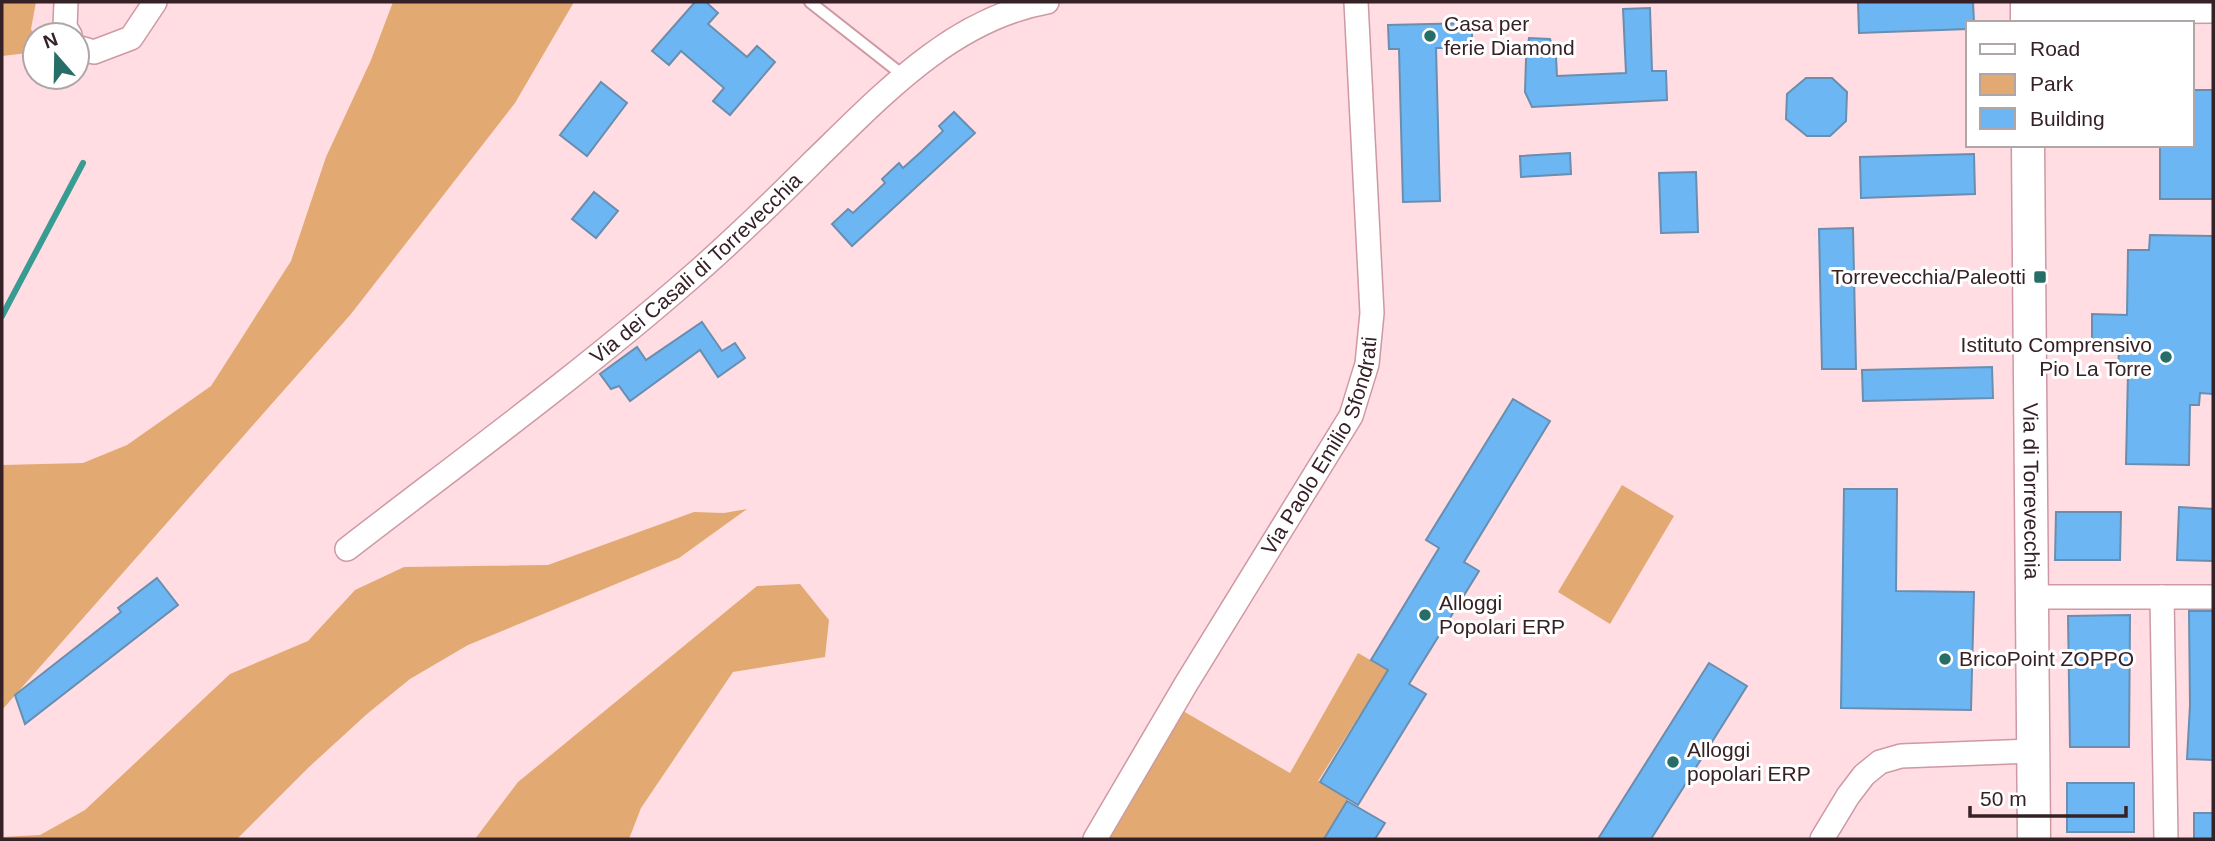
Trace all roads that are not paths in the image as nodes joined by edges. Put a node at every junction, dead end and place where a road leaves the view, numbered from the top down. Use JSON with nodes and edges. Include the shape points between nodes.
{"nodes":[{"id":1,"x":66,"y":2,"type":"edge"},
{"id":2,"x":155,"y":2,"type":"edge"},
{"id":3,"x":810,"y":2,"type":"edge"},
{"id":4,"x":1047,"y":2,"type":"edge"},
{"id":5,"x":1356,"y":2,"type":"edge"},
{"id":6,"x":2213,"y":10,"type":"edge"},
{"id":7,"x":2027,"y":12,"type":"edge"},
{"id":8,"x":65,"y":21,"type":"edge"},
{"id":9,"x":91,"y":51,"type":"edge"},
{"id":10,"x":904,"y":77,"type":"junction"},
{"id":11,"x":2028,"y":147,"type":"edge"},
{"id":12,"x":347,"y":549,"type":"dead end"},
{"id":13,"x":2032,"y":597,"type":"junction"},
{"id":14,"x":2162,"y":597,"type":"junction"},
{"id":15,"x":2213,"y":597,"type":"edge"},
{"id":16,"x":2032,"y":751,"type":"junction"},
{"id":17,"x":1095,"y":839,"type":"edge"},
{"id":18,"x":1822,"y":839,"type":"edge"},
{"id":19,"x":2034,"y":839,"type":"edge"},
{"id":20,"x":2166,"y":839,"type":"edge"}],
"edges":[{"from":1,"to":8,"type":"street"},
{"from":2,"to":9,"type":"street","via":[[131,38]]},
{"from":3,"to":10,"type":"lane"},
{"from":4,"to":10,"type":"street","name":"Via dei Casali di Torrevecchia","via":[[977,25]]},
{"from":5,"to":17,"type":"street","name":"Via Paolo Emilio Sfondrati","via":[[1372,313],[1367,364],[1351,416]]},
{"from":6,"to":7,"type":"street"},
{"from":10,"to":12,"type":"street","name":"Via dei Casali di Torrevecchia","via":[[649,313]]},
{"from":11,"to":13,"type":"main road","name":"Via di Torrevecchia"},
{"from":13,"to":14,"type":"street"},
{"from":13,"to":16,"type":"main road","name":"Via di Torrevecchia"},
{"from":14,"to":15,"type":"street"},
{"from":14,"to":20,"type":"street"},
{"from":16,"to":18,"type":"street","via":[[1911,755],[1880,762],[1848,796]]},
{"from":16,"to":19,"type":"main road","name":"Via di Torrevecchia"}]}
